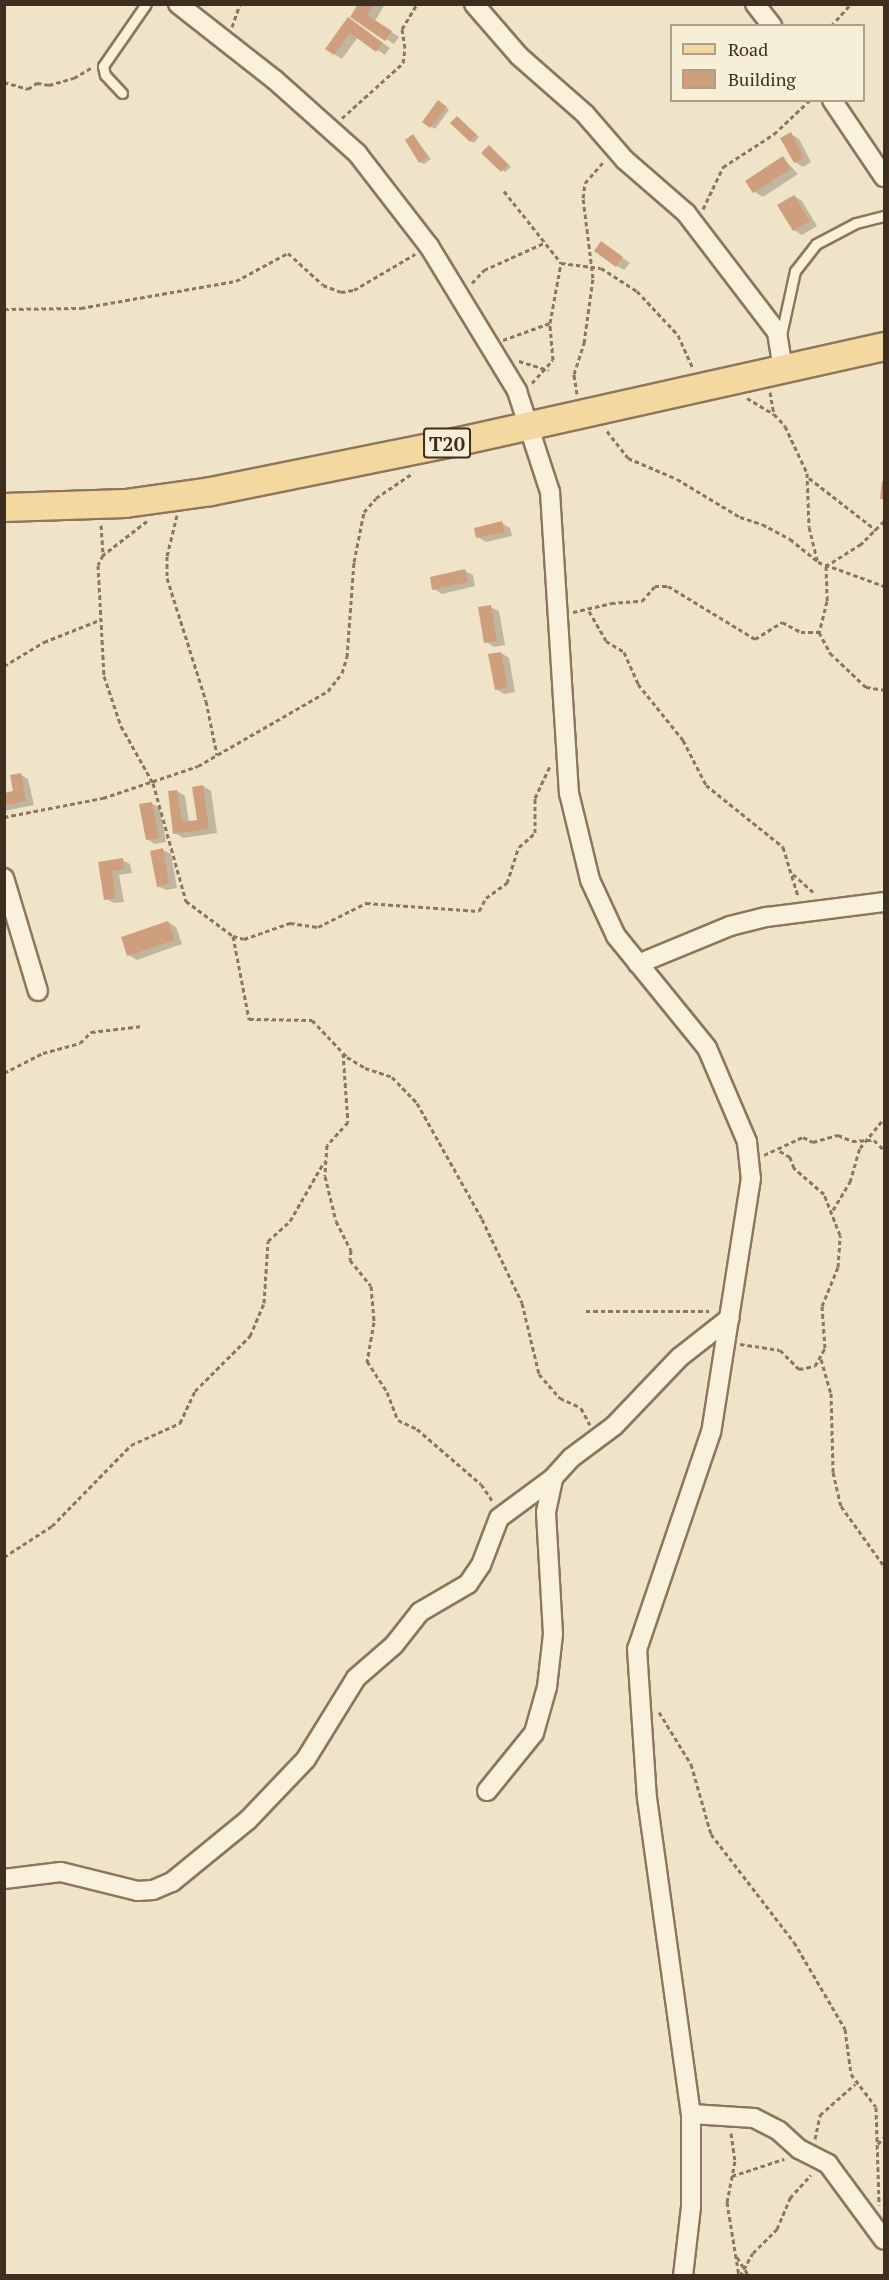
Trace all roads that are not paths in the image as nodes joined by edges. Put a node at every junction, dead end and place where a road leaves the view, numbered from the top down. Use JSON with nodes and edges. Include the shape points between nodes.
{"nodes":[{"id":1,"x":146,"y":4,"type":"edge"},
{"id":2,"x":178,"y":4,"type":"edge"},
{"id":3,"x":474,"y":4,"type":"edge"},
{"id":4,"x":755,"y":4,"type":"edge"},
{"id":5,"x":770,"y":24,"type":"edge"},
{"id":6,"x":122,"y":93,"type":"dead end"},
{"id":7,"x":833,"y":102,"type":"edge"},
{"id":8,"x":885,"y":177,"type":"edge"},
{"id":9,"x":885,"y":216,"type":"edge"},
{"id":10,"x":780,"y":341,"type":"junction"},
{"id":11,"x":885,"y":346,"type":"edge"},
{"id":12,"x":783,"y":370,"type":"junction"},
{"id":13,"x":530,"y":422,"type":"junction"},
{"id":14,"x":4,"y":507,"type":"edge"},
{"id":15,"x":4,"y":878,"type":"edge"},
{"id":16,"x":885,"y":902,"type":"edge"},
{"id":17,"x":638,"y":964,"type":"junction"},
{"id":18,"x":38,"y":991,"type":"dead end"},
{"id":19,"x":731,"y":1313,"type":"junction"},
{"id":20,"x":553,"y":1478,"type":"junction"},
{"id":21,"x":487,"y":1791,"type":"dead end"},
{"id":22,"x":4,"y":1879,"type":"edge"},
{"id":23,"x":691,"y":2114,"type":"junction"},
{"id":24,"x":881,"y":2235,"type":"edge"},
{"id":25,"x":683,"y":2276,"type":"edge"}],
"edges":[{"from":1,"to":6,"type":"lane","via":[[103,66],[105,75]]},
{"from":2,"to":13,"type":"street","via":[[331,127],[392,194],[495,351]]},
{"from":3,"to":10,"type":"street","via":[[519,56],[595,123],[616,150],[694,224]]},
{"from":4,"to":5,"type":"street"},
{"from":7,"to":8,"type":"street"},
{"from":9,"to":10,"type":"lane","via":[[856,223],[816,244],[795,271],[785,301]]},
{"from":10,"to":12,"type":"street"},
{"from":11,"to":12,"type":"main road","number":"T20"},
{"from":12,"to":13,"type":"main road","number":"T20"},
{"from":13,"to":14,"type":"main road","number":"T20","via":[[425,448],[168,497],[100,505]]},
{"from":13,"to":17,"type":"street","via":[[550,492],[565,749],[578,839],[590,880],[616,936]]},
{"from":15,"to":18,"type":"street"},
{"from":16,"to":17,"type":"street","via":[[730,926]]},
{"from":17,"to":19,"type":"street","via":[[707,1048],[731,1097],[751,1159]]},
{"from":19,"to":20,"type":"street","via":[[680,1357],[620,1420],[559,1468]]},
{"from":19,"to":23,"type":"street","via":[[711,1432],[637,1649],[647,1797]]},
{"from":20,"to":21,"type":"street","via":[[546,1512],[553,1634],[548,1687],[534,1733]]},
{"from":20,"to":22,"type":"street","via":[[508,1509],[493,1527],[476,1576],[420,1612],[394,1645],[356,1678],[306,1759],[248,1820],[172,1882],[138,1891],[61,1872]]},
{"from":23,"to":24,"type":"street","via":[[765,2122],[828,2164]]},
{"from":23,"to":25,"type":"street","via":[[692,2207]]}]}
